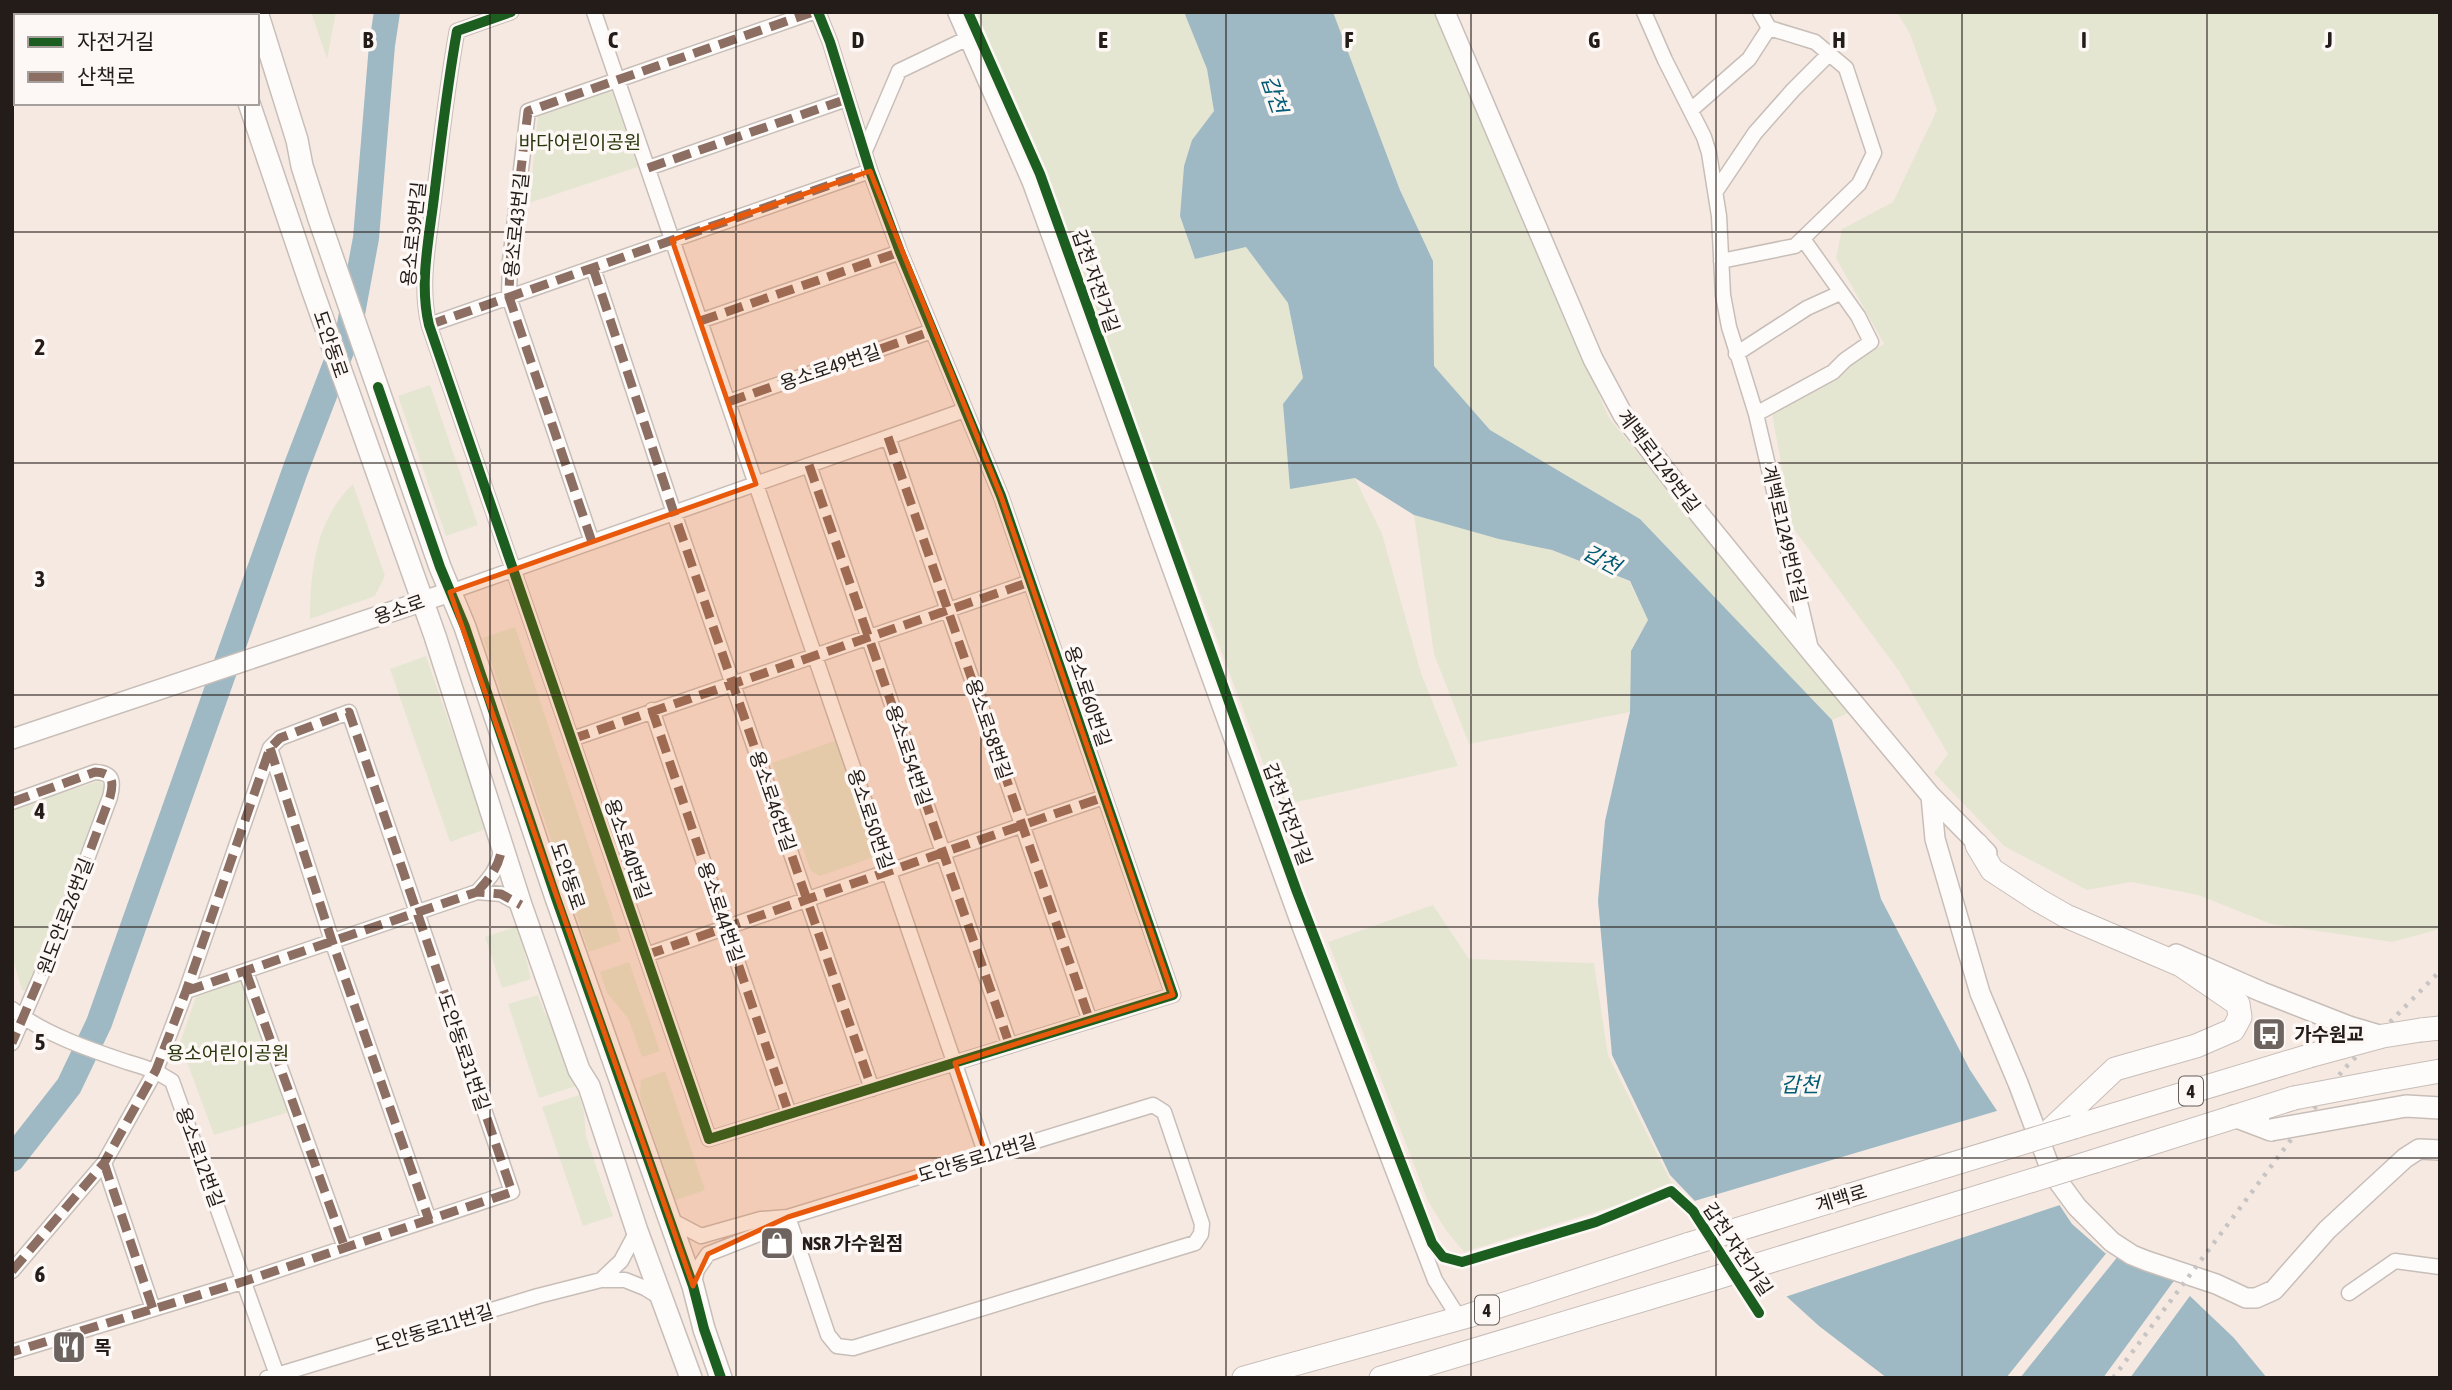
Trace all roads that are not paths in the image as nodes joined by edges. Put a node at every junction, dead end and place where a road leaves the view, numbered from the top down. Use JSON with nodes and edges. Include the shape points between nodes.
{"nodes":[{"id":1,"x":511,"y":12,"type":"edge"},
{"id":2,"x":594,"y":12,"type":"edge"},
{"id":3,"x":815,"y":12,"type":"edge"},
{"id":4,"x":955,"y":12,"type":"edge"},
{"id":5,"x":1445,"y":12,"type":"edge"},
{"id":6,"x":1644,"y":12,"type":"edge"},
{"id":7,"x":1760,"y":12,"type":"edge"},
{"id":8,"x":259,"y":18,"type":"edge"},
{"id":9,"x":1769,"y":28,"type":"junction"},
{"id":10,"x":966,"y":38,"type":"junction"},
{"id":11,"x":1830,"y":53,"type":"junction"},
{"id":12,"x":617,"y":80,"type":"junction"},
{"id":13,"x":847,"y":99,"type":"junction"},
{"id":14,"x":250,"y":105,"type":"edge"},
{"id":15,"x":1691,"y":110,"type":"junction"},
{"id":16,"x":864,"y":153,"type":"junction"},
{"id":17,"x":648,"y":168,"type":"junction"},
{"id":18,"x":870,"y":171,"type":"junction"},
{"id":19,"x":1716,"y":191,"type":"junction"},
{"id":20,"x":1803,"y":239,"type":"junction"},
{"id":21,"x":672,"y":240,"type":"junction"},
{"id":22,"x":900,"y":251,"type":"junction"},
{"id":23,"x":1721,"y":261,"type":"junction"},
{"id":24,"x":593,"y":268,"type":"junction"},
{"id":25,"x":1840,"y":293,"type":"junction"},
{"id":26,"x":509,"y":297,"type":"junction"},
{"id":27,"x":700,"y":321,"type":"junction"},
{"id":28,"x":429,"y":325,"type":"junction"},
{"id":29,"x":932,"y":331,"type":"junction"},
{"id":30,"x":1736,"y":354,"type":"junction"},
{"id":31,"x":728,"y":402,"type":"junction"},
{"id":32,"x":965,"y":410,"type":"junction"},
{"id":33,"x":1756,"y":414,"type":"junction"},
{"id":34,"x":888,"y":437,"type":"junction"},
{"id":35,"x":809,"y":465,"type":"junction"},
{"id":36,"x":756,"y":484,"type":"junction"},
{"id":37,"x":674,"y":513,"type":"junction"},
{"id":38,"x":592,"y":542,"type":"junction"},
{"id":39,"x":514,"y":570,"type":"junction"},
{"id":40,"x":1030,"y":582,"type":"junction"},
{"id":41,"x":450,"y":592,"type":"junction"},
{"id":42,"x":422,"y":602,"type":"junction"},
{"id":43,"x":947,"y":610,"type":"junction"},
{"id":44,"x":868,"y":637,"type":"junction"},
{"id":45,"x":1812,"y":653,"type":"junction"},
{"id":46,"x":815,"y":655,"type":"junction"},
{"id":47,"x":732,"y":683,"type":"junction"},
{"id":48,"x":652,"y":710,"type":"junction"},
{"id":49,"x":12,"y":739,"type":"edge"},
{"id":50,"x":572,"y":739,"type":"junction"},
{"id":51,"x":270,"y":748,"type":"junction"},
{"id":52,"x":1931,"y":796,"type":"junction"},
{"id":53,"x":1104,"y":797,"type":"junction"},
{"id":54,"x":12,"y":802,"type":"edge"},
{"id":55,"x":1022,"y":825,"type":"junction"},
{"id":56,"x":1977,"y":845,"type":"junction"},
{"id":57,"x":502,"y":847,"type":"junction"},
{"id":58,"x":943,"y":852,"type":"junction"},
{"id":59,"x":889,"y":871,"type":"junction"},
{"id":60,"x":477,"y":892,"type":"junction"},
{"id":61,"x":806,"y":900,"type":"junction"},
{"id":62,"x":521,"y":905,"type":"junction"},
{"id":63,"x":417,"y":913,"type":"junction"},
{"id":64,"x":726,"y":927,"type":"junction"},
{"id":65,"x":332,"y":941,"type":"junction"},
{"id":66,"x":646,"y":955,"type":"junction"},
{"id":67,"x":246,"y":972,"type":"junction"},
{"id":68,"x":186,"y":991,"type":"junction"},
{"id":69,"x":18,"y":1013,"type":"edge"},
{"id":70,"x":1090,"y":1021,"type":"junction"},
{"id":71,"x":2430,"y":1029,"type":"edge"},
{"id":72,"x":2383,"y":1036,"type":"junction"},
{"id":73,"x":12,"y":1043,"type":"edge"},
{"id":74,"x":1010,"y":1046,"type":"junction"},
{"id":75,"x":955,"y":1063,"type":"junction"},
{"id":76,"x":156,"y":1070,"type":"junction"},
{"id":77,"x":2440,"y":1071,"type":"edge"},
{"id":78,"x":872,"y":1089,"type":"junction"},
{"id":79,"x":2440,"y":1108,"type":"edge"},
{"id":80,"x":789,"y":1114,"type":"junction"},
{"id":81,"x":2234,"y":1116,"type":"junction"},
{"id":82,"x":2070,"y":1121,"type":"junction"},
{"id":83,"x":2440,"y":1150,"type":"edge"},
{"id":84,"x":986,"y":1155,"type":"junction"},
{"id":85,"x":104,"y":1163,"type":"junction"},
{"id":86,"x":788,"y":1217,"type":"junction"},
{"id":87,"x":669,"y":1219,"type":"junction"},
{"id":88,"x":429,"y":1220,"type":"junction"},
{"id":89,"x":637,"y":1231,"type":"junction"},
{"id":90,"x":345,"y":1248,"type":"junction"},
{"id":91,"x":2440,"y":1267,"type":"edge"},
{"id":92,"x":12,"y":1271,"type":"edge"},
{"id":93,"x":601,"y":1280,"type":"junction"},
{"id":94,"x":245,"y":1281,"type":"junction"},
{"id":95,"x":693,"y":1286,"type":"junction"},
{"id":96,"x":2349,"y":1293,"type":"dead end"},
{"id":97,"x":661,"y":1298,"type":"junction"},
{"id":98,"x":153,"y":1309,"type":"junction"},
{"id":99,"x":1458,"y":1318,"type":"junction"},
{"id":100,"x":12,"y":1352,"type":"edge"},
{"id":101,"x":272,"y":1376,"type":"edge"},
{"id":102,"x":691,"y":1378,"type":"edge"},
{"id":103,"x":721,"y":1378,"type":"edge"},
{"id":104,"x":1244,"y":1378,"type":"edge"},
{"id":105,"x":1381,"y":1378,"type":"edge"}],
"edges":[{"from":1,"to":28,"type":"street","name":"용소로39번길","via":[[457,31],[427,256],[424,303]]},
{"from":2,"to":12,"type":"street"},
{"from":3,"to":12,"type":"street","name":"용소로43번길"},
{"from":3,"to":13,"type":"street","via":[[830,42]]},
{"from":4,"to":10,"type":"street"},
{"from":5,"to":45,"type":"street","name":"계백로1249번길","via":[[1593,359],[1623,415]]},
{"from":6,"to":15,"type":"street","name":"계백로1249번안길"},
{"from":7,"to":9,"type":"street"},
{"from":8,"to":41,"type":"main road","name":"도안동로","via":[[319,219]]},
{"from":9,"to":11,"type":"street","via":[[1815,41]]},
{"from":9,"to":15,"type":"street","via":[[1749,59]]},
{"from":10,"to":16,"type":"street","via":[[899,71]]},
{"from":10,"to":99,"type":"street","via":[[1030,183],[1300,928],[1435,1279]]},
{"from":11,"to":19,"type":"street","via":[[1755,133]]},
{"from":11,"to":20,"type":"street","via":[[1846,68],[1874,153],[1859,184]]},
{"from":12,"to":17,"type":"street"},
{"from":12,"to":26,"type":"street","name":"용소로43번길","via":[[528,111]]},
{"from":13,"to":16,"type":"street"},
{"from":13,"to":17,"type":"street"},
{"from":14,"to":42,"type":"main road","name":"도안동로"},
{"from":15,"to":19,"type":"street","name":"계백로1249번안길","via":[[1704,136]]},
{"from":16,"to":18,"type":"street"},
{"from":17,"to":21,"type":"street"},
{"from":18,"to":21,"type":"street"},
{"from":18,"to":22,"type":"street"},
{"from":19,"to":23,"type":"street","name":"계백로1249번안길"},
{"from":20,"to":23,"type":"street","via":[[1795,246]]},
{"from":20,"to":25,"type":"street"},
{"from":21,"to":24,"type":"street"},
{"from":21,"to":27,"type":"street"},
{"from":22,"to":27,"type":"street"},
{"from":22,"to":29,"type":"street"},
{"from":23,"to":30,"type":"street","name":"계백로1249번안길"},
{"from":24,"to":26,"type":"street"},
{"from":24,"to":37,"type":"street"},
{"from":25,"to":30,"type":"street","via":[[1807,308]]},
{"from":25,"to":33,"type":"street","via":[[1871,342],[1833,372]]},
{"from":26,"to":28,"type":"street"},
{"from":26,"to":38,"type":"street","name":"용소로43번길"},
{"from":27,"to":31,"type":"street"},
{"from":28,"to":39,"type":"street","name":"용소로39번길"},
{"from":29,"to":31,"type":"street","name":"용소로49번길"},
{"from":29,"to":32,"type":"street"},
{"from":30,"to":33,"type":"street","name":"계백로1249번안길"},
{"from":31,"to":36,"type":"street"},
{"from":32,"to":34,"type":"street","name":"용소로"},
{"from":32,"to":40,"type":"street","name":"용소로60번길"},
{"from":33,"to":45,"type":"street","name":"계백로1249번안길"},
{"from":34,"to":35,"type":"street","name":"용소로"},
{"from":34,"to":43,"type":"street","name":"용소로58번길"},
{"from":35,"to":36,"type":"street","name":"용소로"},
{"from":35,"to":44,"type":"street","name":"용소로54번길"},
{"from":36,"to":37,"type":"street","name":"용소로"},
{"from":36,"to":46,"type":"street","name":"용소로50번길"},
{"from":37,"to":38,"type":"street","name":"용소로"},
{"from":37,"to":47,"type":"street","name":"용소로46번길"},
{"from":38,"to":39,"type":"street","name":"용소로"},
{"from":39,"to":41,"type":"street","name":"용소로"},
{"from":39,"to":50,"type":"street","name":"용소로40번길"},
{"from":40,"to":43,"type":"street"},
{"from":40,"to":53,"type":"street","name":"용소로60번길"},
{"from":41,"to":42,"type":"street","name":"용소로"},
{"from":41,"to":87,"type":"main road","name":"도안동로"},
{"from":42,"to":49,"type":"street","name":"용소로"},
{"from":42,"to":57,"type":"main road","name":"도안동로"},
{"from":43,"to":44,"type":"street"},
{"from":43,"to":55,"type":"street","name":"용소로58번길"},
{"from":44,"to":46,"type":"street"},
{"from":44,"to":58,"type":"street","name":"용소로54번길"},
{"from":45,"to":52,"type":"street","name":"계백로1249번길"},
{"from":46,"to":47,"type":"street"},
{"from":46,"to":59,"type":"street","name":"용소로50번길"},
{"from":47,"to":48,"type":"street"},
{"from":47,"to":61,"type":"street","name":"용소로46번길"},
{"from":48,"to":50,"type":"street"},
{"from":48,"to":64,"type":"street","name":"용소로44번길"},
{"from":50,"to":66,"type":"street","name":"용소로40번길"},
{"from":51,"to":63,"type":"street","name":"도안동로31번길","via":[[280,738],[349,712]]},
{"from":51,"to":65,"type":"street"},
{"from":51,"to":68,"type":"street"},
{"from":52,"to":56,"type":"street","name":"계백로1249번길"},
{"from":52,"to":83,"type":"street","via":[[1935,839],[1980,993],[2052,1173],[2077,1207],[2132,1255],[2256,1298],[2274,1290],[2328,1230],[2405,1158],[2419,1149]]},
{"from":53,"to":55,"type":"street"},
{"from":53,"to":70,"type":"street","name":"용소로60번길","via":[[1173,995]]},
{"from":54,"to":69,"type":"street","name":"원도안로26번길","via":[[95,772],[110,776],[113,788],[61,929]]},
{"from":55,"to":58,"type":"street"},
{"from":55,"to":70,"type":"street","name":"용소로58번길"},
{"from":56,"to":72,"type":"street","name":"계백로1249번길","bridge":true,"via":[[2051,897],[2262,992]]},
{"from":56,"to":82,"type":"main road","via":[[1992,870],[2038,900],[2181,965],[2238,1004],[2240,1017],[2233,1030],[2196,1046],[2115,1069]]},
{"from":57,"to":60,"type":"street","via":[[495,872]]},
{"from":57,"to":62,"type":"main road","name":"도안동로"},
{"from":58,"to":59,"type":"street"},
{"from":58,"to":74,"type":"street","name":"용소로54번길"},
{"from":59,"to":61,"type":"street"},
{"from":59,"to":75,"type":"street","name":"용소로50번길"},
{"from":60,"to":62,"type":"street","via":[[501,894]]},
{"from":60,"to":63,"type":"street"},
{"from":61,"to":64,"type":"street"},
{"from":61,"to":78,"type":"street","name":"용소로46번길"},
{"from":62,"to":89,"type":"main road","name":"도안동로"},
{"from":63,"to":65,"type":"street"},
{"from":63,"to":88,"type":"street","name":"도안동로31번길","via":[[512,1192]]},
{"from":64,"to":66,"type":"street"},
{"from":64,"to":80,"type":"street","name":"용소로44번길"},
{"from":65,"to":67,"type":"street"},
{"from":65,"to":88,"type":"street"},
{"from":66,"to":80,"type":"street","name":"용소로40번길","via":[[709,1139]]},
{"from":67,"to":68,"type":"street"},
{"from":67,"to":90,"type":"street"},
{"from":68,"to":76,"type":"street"},
{"from":69,"to":73,"type":"street","name":"원도안로26번길"},
{"from":69,"to":76,"type":"street","via":[[42,1028]]},
{"from":70,"to":74,"type":"street"},
{"from":71,"to":72,"type":"main road","name":"계백로","number":"4","bridge":true},
{"from":72,"to":82,"type":"main road","name":"계백로","number":"4","bridge":true},
{"from":74,"to":75,"type":"street"},
{"from":75,"to":78,"type":"street"},
{"from":75,"to":84,"type":"street","name":"용소로50번길"},
{"from":76,"to":85,"type":"street"},
{"from":76,"to":94,"type":"street","name":"용소로12번길","via":[[172,1081]]},
{"from":77,"to":81,"type":"main road","name":"계백로","number":"4","bridge":true,"via":[[2294,1098]]},
{"from":78,"to":80,"type":"street"},
{"from":79,"to":81,"type":"main road","bridge":true,"via":[[2406,1106],[2271,1130]]},
{"from":81,"to":105,"type":"main road","name":"계백로","number":"4","bridge":true},
{"from":82,"to":99,"type":"main road","name":"계백로","number":"4","bridge":true,"via":[[2044,1136]]},
{"from":84,"to":86,"type":"street","name":"도안동로12번길"},
{"from":84,"to":86,"type":"street","name":"도안동로12번길","via":[[1153,1105],[1164,1112],[1202,1224],[1201,1234],[1195,1243],[853,1348],[837,1346],[828,1335]]},
{"from":85,"to":92,"type":"street"},
{"from":85,"to":98,"type":"street"},
{"from":86,"to":87,"type":"street","via":[[761,1219],[701,1236]]},
{"from":86,"to":95,"type":"street","via":[[769,1230],[708,1254]]},
{"from":87,"to":95,"type":"main road","name":"도안동로"},
{"from":88,"to":90,"type":"street"},
{"from":89,"to":93,"type":"street","via":[[621,1261]]},
{"from":89,"to":97,"type":"main road","name":"도안동로"},
{"from":90,"to":94,"type":"street"},
{"from":91,"to":96,"type":"street","via":[[2395,1261]]},
{"from":93,"to":97,"type":"street","via":[[625,1280]]},
{"from":93,"to":101,"type":"street","name":"도안동로11번길"},
{"from":94,"to":98,"type":"street"},
{"from":94,"to":101,"type":"street","name":"용소로12번길"},
{"from":95,"to":103,"type":"main road","name":"도안동로"},
{"from":97,"to":102,"type":"main road","name":"도안동로"},
{"from":98,"to":100,"type":"street"},
{"from":99,"to":104,"type":"main road","name":"계백로","number":"4"}]}
